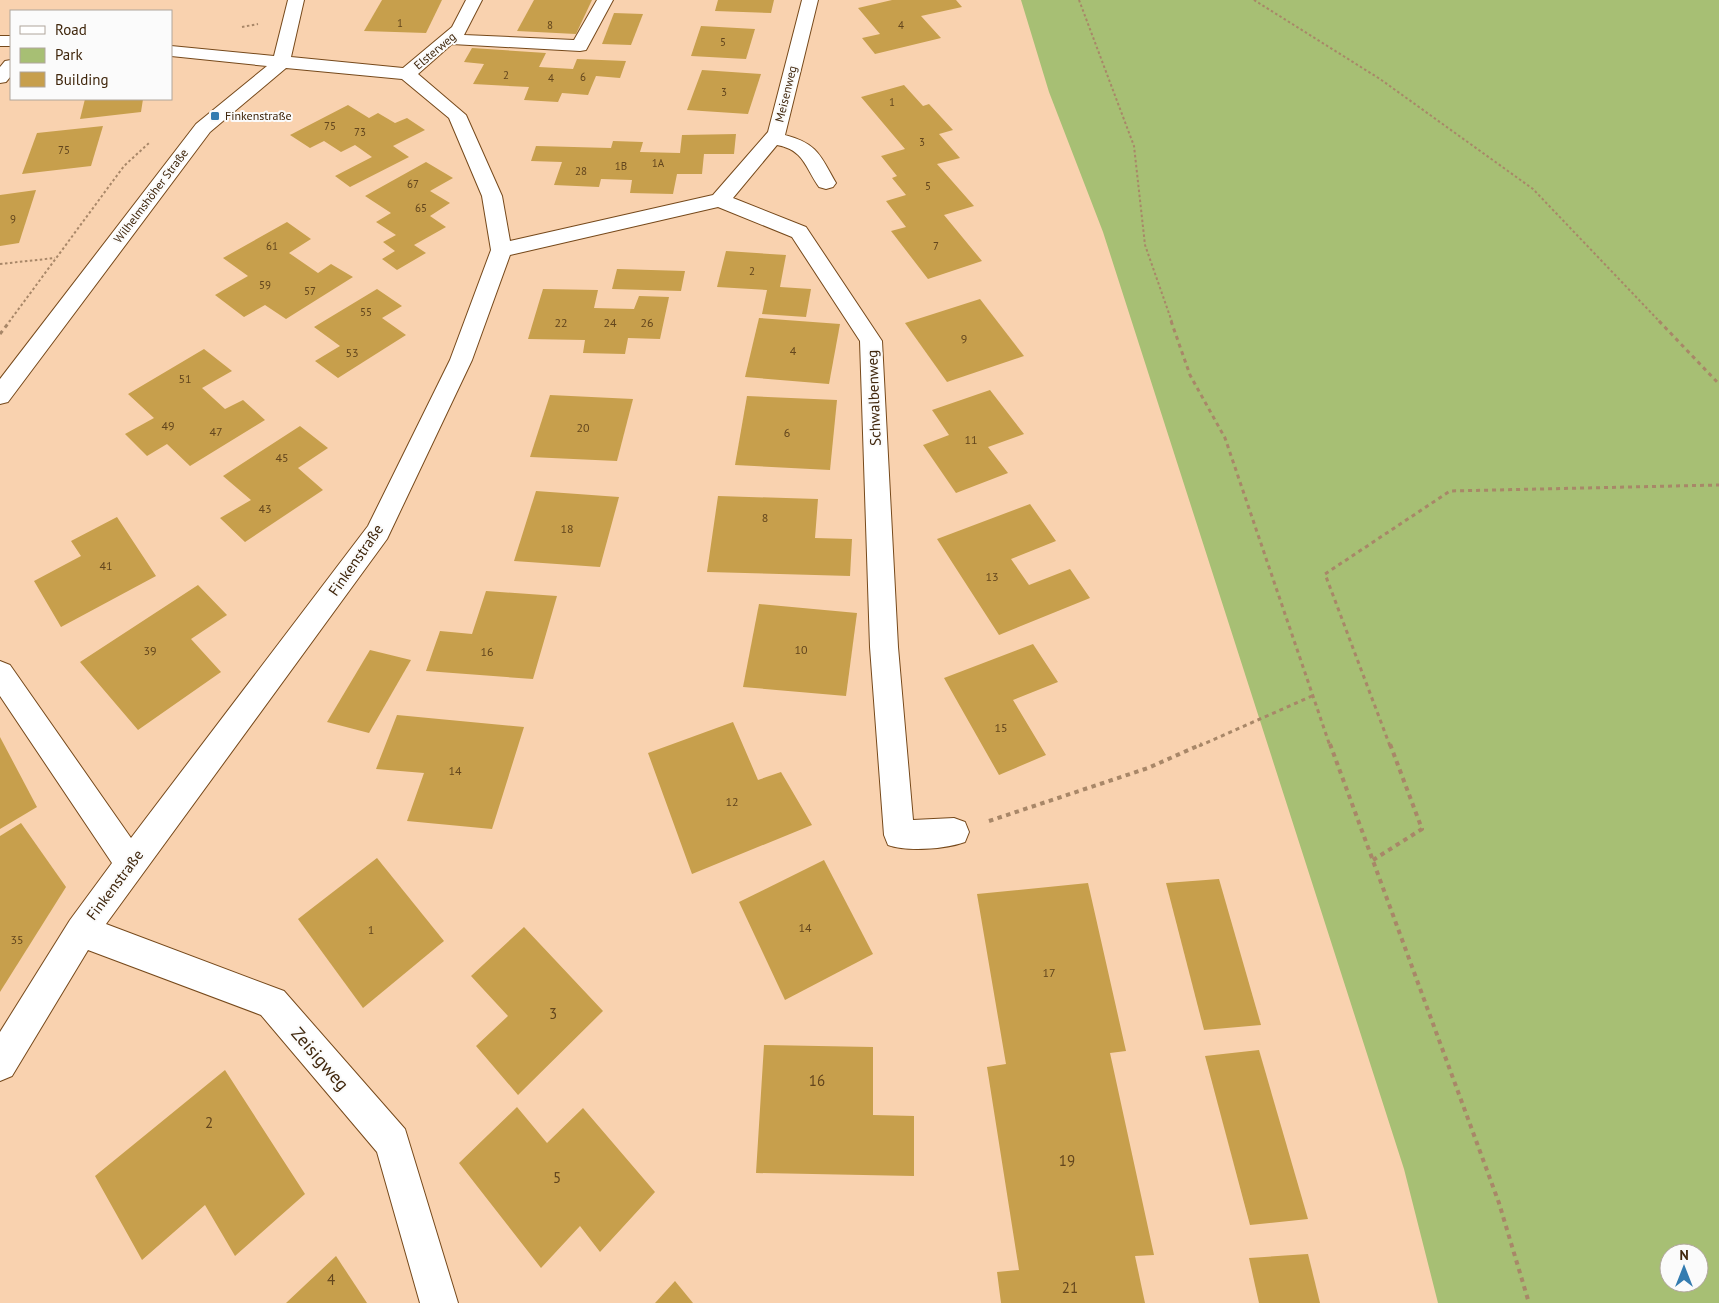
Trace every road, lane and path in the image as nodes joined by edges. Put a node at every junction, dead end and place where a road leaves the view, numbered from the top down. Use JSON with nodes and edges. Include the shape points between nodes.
{"nodes":[{"id":1,"x":296,"y":0,"type":"edge"},
{"id":2,"x":474,"y":0,"type":"edge"},
{"id":3,"x":605,"y":0,"type":"edge"},
{"id":4,"x":810,"y":0,"type":"edge"},
{"id":5,"x":1079,"y":0,"type":"edge"},
{"id":6,"x":1254,"y":0,"type":"edge"},
{"id":7,"x":448,"y":39,"type":"junction"},
{"id":8,"x":172,"y":51,"type":"edge"},
{"id":9,"x":281,"y":63,"type":"junction"},
{"id":10,"x":10,"y":66,"type":"edge"},
{"id":11,"x":407,"y":74,"type":"junction"},
{"id":12,"x":0,"y":78,"type":"edge"},
{"id":13,"x":772,"y":139,"type":"junction"},
{"id":14,"x":152,"y":141,"type":"dead end"},
{"id":15,"x":826,"y":183,"type":"dead end"},
{"id":16,"x":720,"y":200,"type":"junction"},
{"id":17,"x":501,"y":250,"type":"junction"},
{"id":18,"x":55,"y":258,"type":"junction"},
{"id":19,"x":0,"y":264,"type":"edge"},
{"id":20,"x":0,"y":334,"type":"edge"},
{"id":21,"x":1719,"y":384,"type":"edge"},
{"id":22,"x":0,"y":396,"type":"edge"},
{"id":23,"x":1719,"y":485,"type":"edge"},
{"id":24,"x":0,"y":673,"type":"edge"},
{"id":25,"x":1312,"y":696,"type":"junction"},
{"id":26,"x":954,"y":832,"type":"joint"},
{"id":27,"x":1373,"y":860,"type":"junction"},
{"id":28,"x":131,"y":864,"type":"junction"},
{"id":29,"x":81,"y":931,"type":"junction"},
{"id":30,"x":0,"y":1064,"type":"edge"},
{"id":31,"x":439,"y":1303,"type":"edge"},
{"id":32,"x":1529,"y":1303,"type":"edge"}],
"edges":[{"from":1,"to":9,"type":"street"},
{"from":2,"to":7,"type":"street","name":"Elsterweg","via":[[459,30]]},
{"from":3,"to":7,"type":"street","via":[[580,46]]},
{"from":4,"to":13,"type":"street","name":"Meisenweg","via":[[777,133]]},
{"from":5,"to":25,"type":"path","via":[[1134,146],[1145,245],[1190,375],[1225,438]]},
{"from":6,"to":21,"type":"path","via":[[1380,79],[1533,189]]},
{"from":7,"to":11,"type":"street","name":"Elsterweg"},
{"from":8,"to":9,"type":"street"},
{"from":9,"to":11,"type":"street"},
{"from":9,"to":22,"type":"street","name":"Wilhelmshöher Straße","via":[[203,128]]},
{"from":10,"to":12,"type":"street"},
{"from":11,"to":17,"type":"street","name":"Finkenstraße","via":[[457,115],[492,196]]},
{"from":13,"to":15,"type":"street","via":[[804,148]]},
{"from":13,"to":16,"type":"street","name":"Meisenweg"},
{"from":14,"to":18,"type":"path","via":[[124,166]]},
{"from":16,"to":17,"type":"street"},
{"from":16,"to":26,"type":"street","name":"Schwalbenweg","via":[[799,232],[871,341],[884,647],[898,836]]},
{"from":17,"to":28,"type":"street","name":"Finkenstraße","via":[[461,360],[378,532]]},
{"from":18,"to":19,"type":"path"},
{"from":18,"to":20,"type":"path"},
{"from":23,"to":27,"type":"path","via":[[1450,491],[1325,574],[1422,829]]},
{"from":24,"to":28,"type":"street"},
{"from":25,"to":26,"type":"path","via":[[1148,768]]},
{"from":25,"to":27,"type":"path"},
{"from":27,"to":32,"type":"path","via":[[1499,1203]]},
{"from":28,"to":29,"type":"street","name":"Finkenstraße"},
{"from":29,"to":30,"type":"street","name":"Finkenstraße"},
{"from":29,"to":31,"type":"street","name":"Zeisigweg","via":[[272,1003],[392,1142]]}]}
